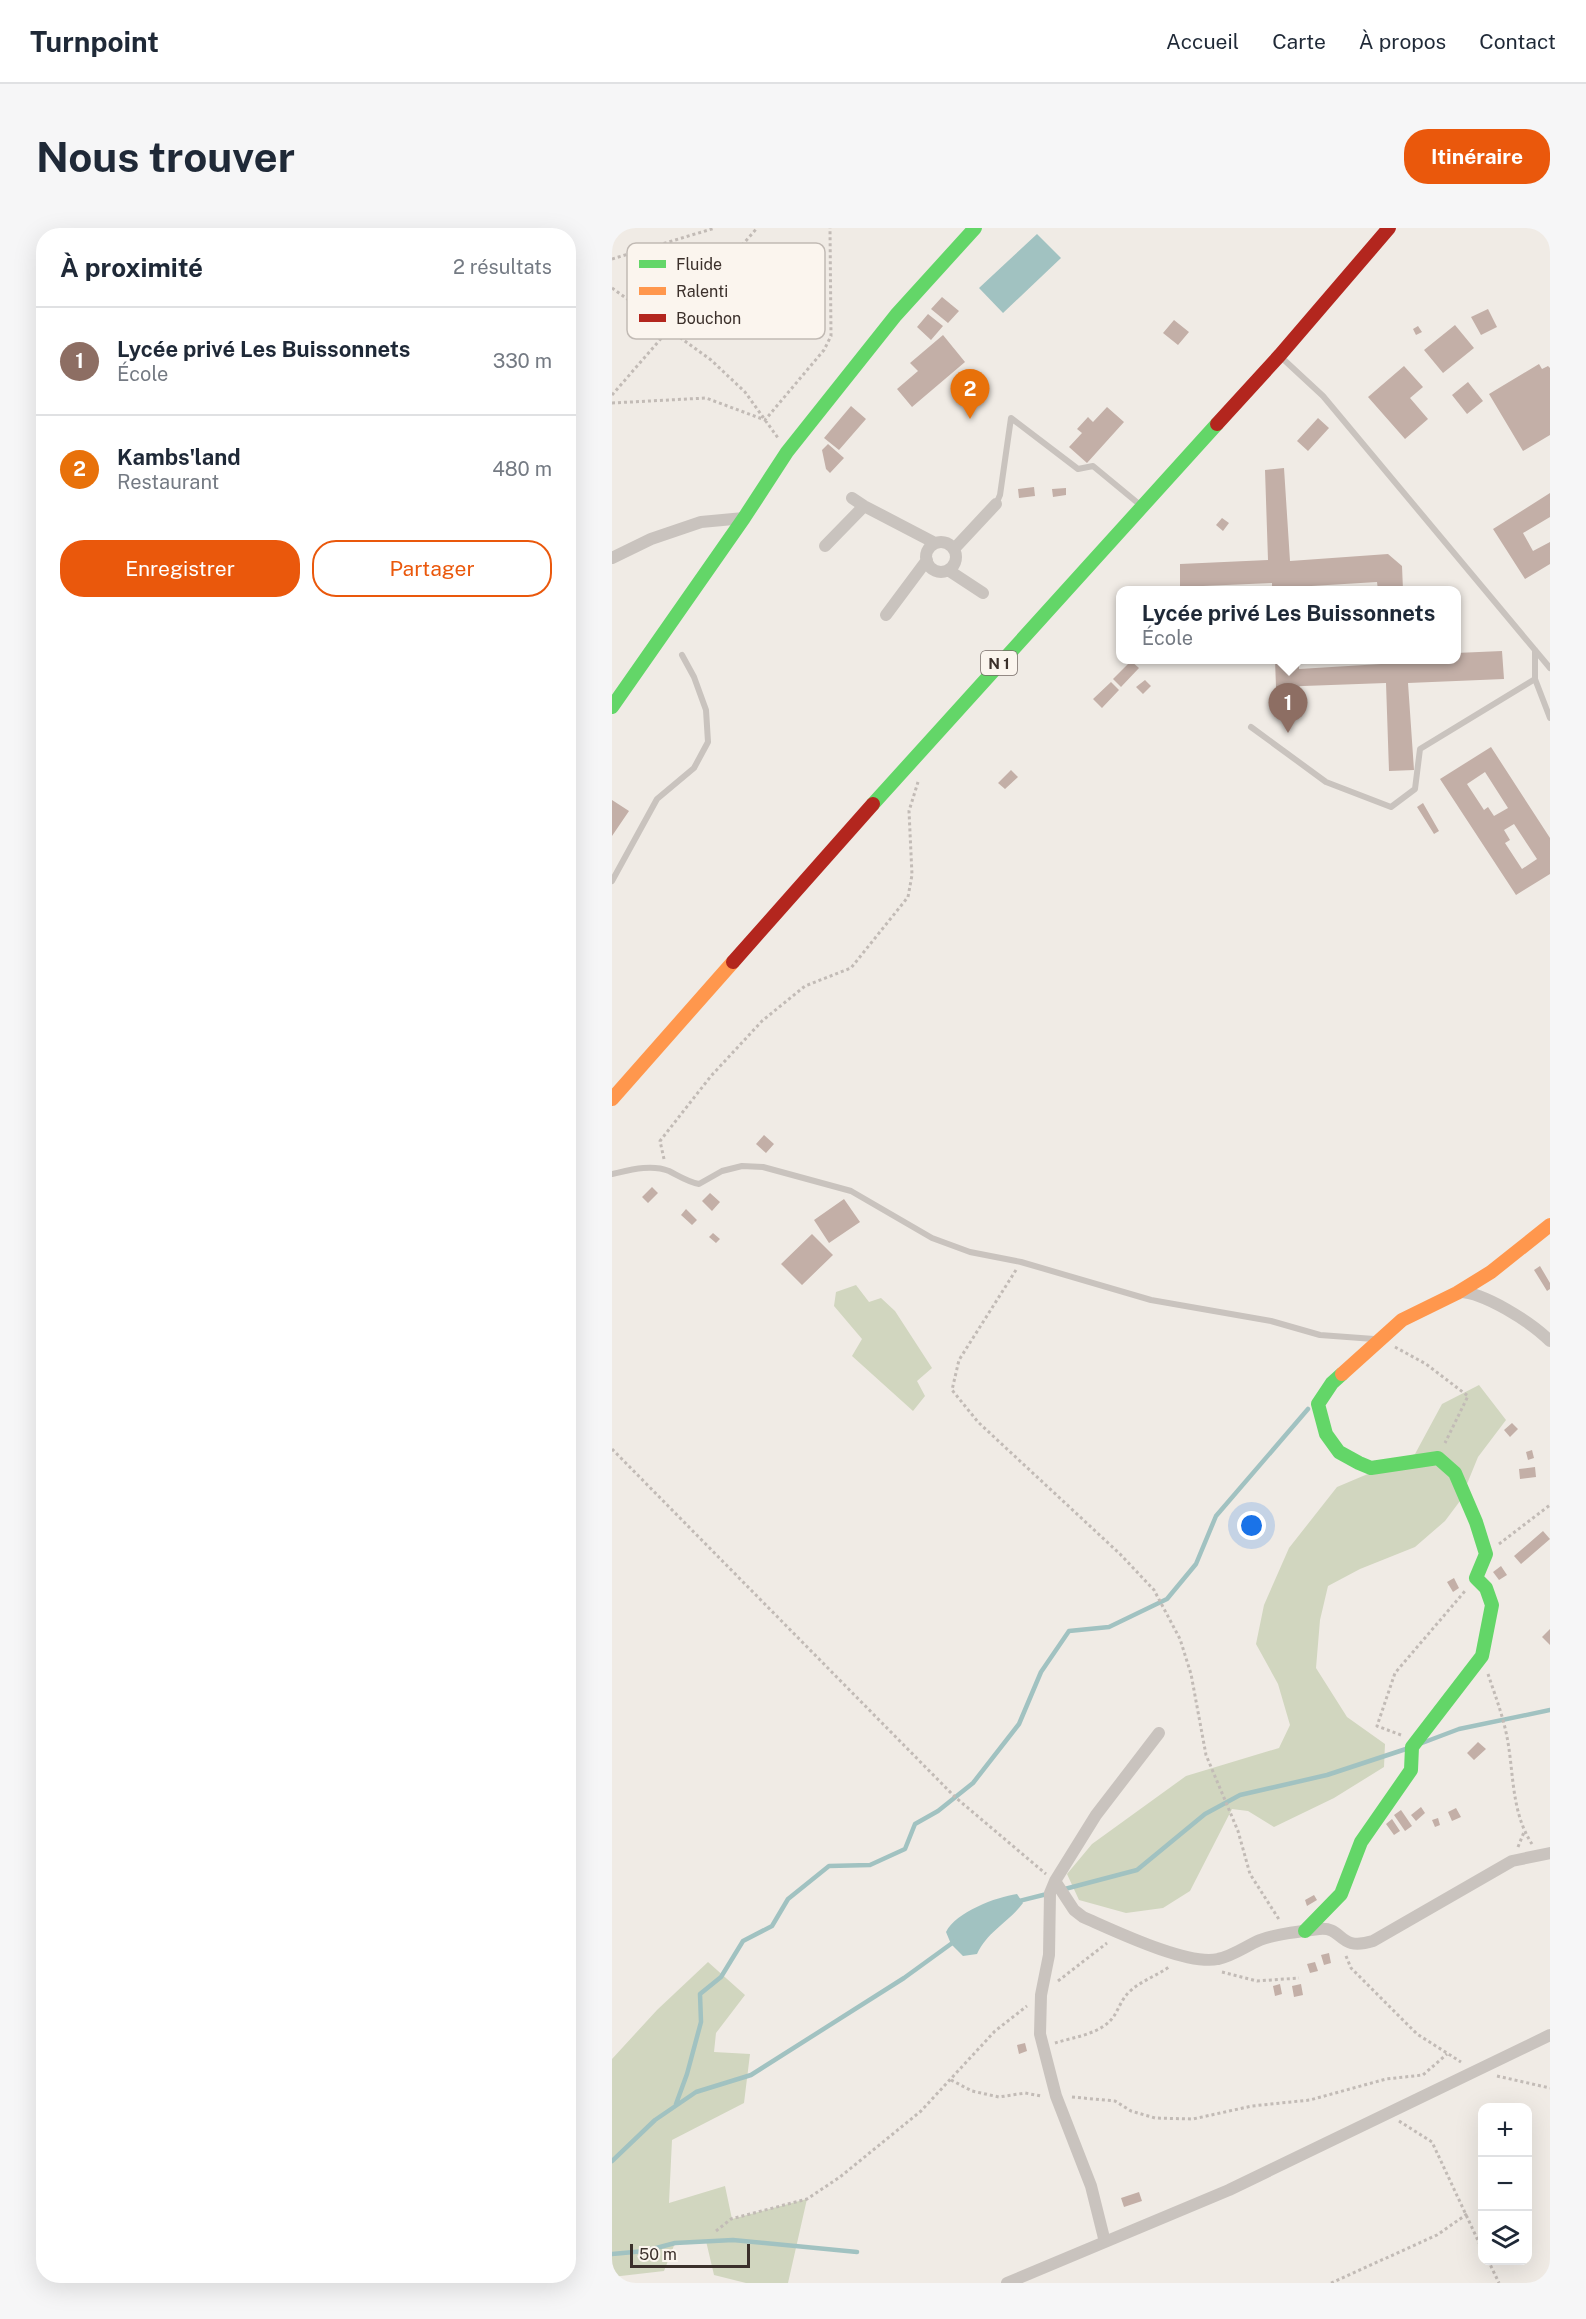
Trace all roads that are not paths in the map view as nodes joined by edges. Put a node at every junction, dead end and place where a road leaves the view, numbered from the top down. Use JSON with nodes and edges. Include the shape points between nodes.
{"nodes":[{"id":1,"x":975,"y":228,"type":"edge"},
{"id":2,"x":1389,"y":228,"type":"edge"},
{"id":3,"x":1280,"y":356,"type":"junction"},
{"id":4,"x":852,"y":498,"type":"dead end"},
{"id":5,"x":996,"y":504,"type":"joint"},
{"id":6,"x":864,"y":506,"type":"junction"},
{"id":7,"x":1142,"y":507,"type":"junction"},
{"id":8,"x":744,"y":518,"type":"junction"},
{"id":9,"x":935,"y":543,"type":"junction"},
{"id":10,"x":825,"y":546,"type":"dead end"},
{"id":11,"x":954,"y":549,"type":"junction"},
{"id":12,"x":612,"y":558,"type":"edge"},
{"id":13,"x":927,"y":560,"type":"junction"},
{"id":14,"x":948,"y":570,"type":"junction"},
{"id":15,"x":983,"y":593,"type":"dead end"},
{"id":16,"x":886,"y":615,"type":"dead end"},
{"id":17,"x":1534,"y":650,"type":"junction"},
{"id":18,"x":682,"y":655,"type":"dead end"},
{"id":19,"x":1550,"y":668,"type":"edge"},
{"id":20,"x":1535,"y":679,"type":"junction"},
{"id":21,"x":612,"y":707,"type":"edge"},
{"id":22,"x":1550,"y":718,"type":"edge"},
{"id":23,"x":1251,"y":727,"type":"dead end"},
{"id":24,"x":612,"y":881,"type":"edge"},
{"id":25,"x":614,"y":1091,"type":"edge"},
{"id":26,"x":612,"y":1174,"type":"edge"},
{"id":27,"x":1550,"y":1225,"type":"edge"},
{"id":28,"x":1456,"y":1293,"type":"junction"},
{"id":29,"x":1381,"y":1339,"type":"junction"},
{"id":30,"x":1550,"y":1341,"type":"edge"},
{"id":31,"x":1159,"y":1734,"type":"dead end"},
{"id":32,"x":1545,"y":1854,"type":"edge"},
{"id":33,"x":1054,"y":1881,"type":"junction"},
{"id":34,"x":1305,"y":1931,"type":"junction"},
{"id":35,"x":1550,"y":2035,"type":"edge"},
{"id":36,"x":1105,"y":2242,"type":"junction"},
{"id":37,"x":1007,"y":2283,"type":"edge"}],
"edges":[{"from":1,"to":8,"type":"main road","via":[[896,315],[787,452]]},
{"from":2,"to":3,"type":"main road","number":"N 1"},
{"from":3,"to":7,"type":"main road","number":"N 1"},
{"from":3,"to":17,"type":"lane","via":[[1323,396]]},
{"from":4,"to":6,"type":"street"},
{"from":5,"to":7,"type":"lane","via":[[1011,418],[1078,469],[1093,466]]},
{"from":5,"to":11,"type":"street"},
{"from":6,"to":9,"type":"street"},
{"from":6,"to":10,"type":"street"},
{"from":7,"to":25,"type":"main road","number":"N 1"},
{"from":8,"to":12,"type":"street","via":[[701,522]]},
{"from":8,"to":21,"type":"main road"},
{"from":9,"to":11,"type":"street","via":[[945,543]]},
{"from":9,"to":13,"type":"street","via":[[928,550]]},
{"from":11,"to":14,"type":"street","via":[[955,561]]},
{"from":13,"to":14,"type":"street","via":[[937,571]]},
{"from":13,"to":16,"type":"street"},
{"from":14,"to":15,"type":"street"},
{"from":17,"to":19,"type":"lane"},
{"from":17,"to":20,"type":"lane"},
{"from":18,"to":24,"type":"lane","via":[[706,710],[708,742],[694,768],[657,799]]},
{"from":20,"to":22,"type":"lane"},
{"from":20,"to":23,"type":"lane","via":[[1420,749],[1415,789],[1391,807],[1326,782]]},
{"from":26,"to":29,"type":"lane","via":[[644,1168],[666,1170],[699,1184],[722,1171],[742,1166],[763,1167],[851,1191],[932,1238],[960,1249],[1151,1299],[1271,1321],[1320,1335]]},
{"from":27,"to":28,"type":"main road","via":[[1491,1272]]},
{"from":28,"to":29,"type":"main road","via":[[1402,1320]]},
{"from":28,"to":30,"type":"street","via":[[1469,1292],[1514,1314]]},
{"from":29,"to":34,"type":"main road","via":[[1332,1383],[1318,1404],[1326,1434],[1339,1452],[1371,1468],[1438,1458],[1448,1465],[1483,1539],[1486,1554],[1476,1578],[1486,1588],[1492,1605],[1482,1656],[1412,1747],[1411,1770],[1361,1842],[1341,1894]]},
{"from":31,"to":33,"type":"street","via":[[1096,1815]]},
{"from":32,"to":34,"type":"street","via":[[1512,1861],[1373,1941],[1348,1944],[1332,1930]]},
{"from":33,"to":34,"type":"street","via":[[1083,1917],[1185,1957],[1218,1959],[1263,1939]]},
{"from":33,"to":36,"type":"street","via":[[1040,2034],[1056,2096],[1091,2186]]},
{"from":35,"to":36,"type":"street","via":[[1229,2190]]},
{"from":36,"to":37,"type":"street"}]}
